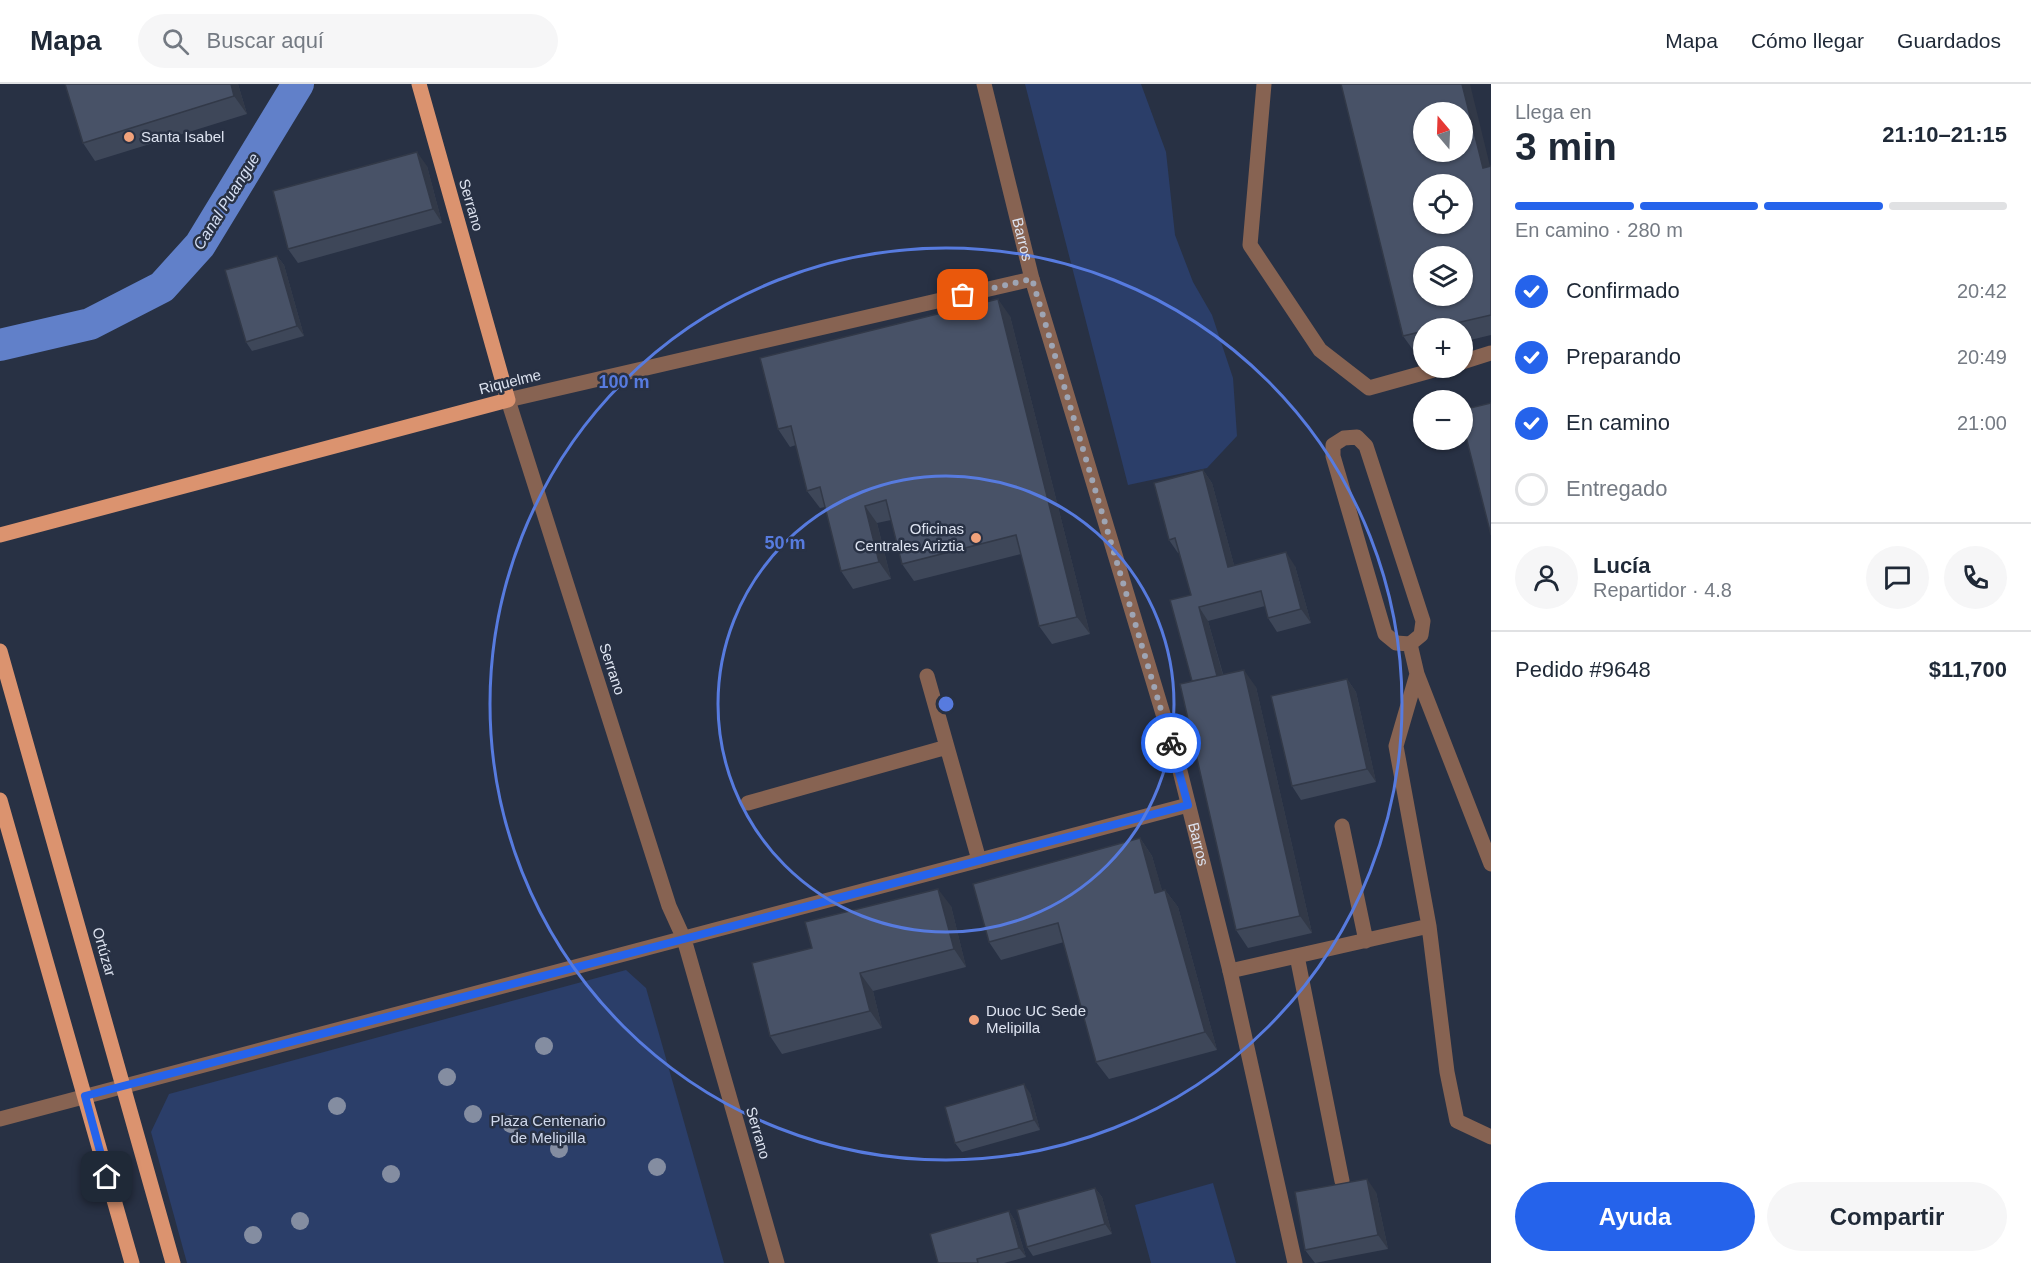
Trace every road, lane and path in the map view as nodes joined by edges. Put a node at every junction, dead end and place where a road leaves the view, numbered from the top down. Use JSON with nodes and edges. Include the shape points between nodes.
{"nodes":[{"id":1,"x":419,"y":84,"type":"edge"},
{"id":2,"x":984,"y":84,"type":"edge"},
{"id":3,"x":1264,"y":84,"type":"edge"},
{"id":4,"x":1032,"y":279,"type":"junction"},
{"id":5,"x":1491,"y":353,"type":"edge"},
{"id":6,"x":1473,"y":359,"type":"edge"},
{"id":7,"x":1413,"y":376,"type":"edge"},
{"id":8,"x":508,"y":400,"type":"junction"},
{"id":9,"x":0,"y":535,"type":"edge"},
{"id":10,"x":1410,"y":644,"type":"junction"},
{"id":11,"x":0,"y":651,"type":"edge"},
{"id":12,"x":1417,"y":674,"type":"junction"},
{"id":13,"x":927,"y":676,"type":"dead end"},
{"id":14,"x":947,"y":747,"type":"junction"},
{"id":15,"x":0,"y":800,"type":"edge"},
{"id":16,"x":748,"y":803,"type":"dead end"},
{"id":17,"x":1188,"y":805,"type":"junction"},
{"id":18,"x":1342,"y":826,"type":"dead end"},
{"id":19,"x":978,"y":860,"type":"junction"},
{"id":20,"x":1491,"y":864,"type":"edge"},
{"id":21,"x":1429,"y":926,"type":"junction"},
{"id":22,"x":684,"y":939,"type":"junction"},
{"id":23,"x":1366,"y":940,"type":"junction"},
{"id":24,"x":1297,"y":956,"type":"junction"},
{"id":25,"x":1230,"y":971,"type":"junction"},
{"id":26,"x":123,"y":1086,"type":"junction"},
{"id":27,"x":85,"y":1096,"type":"junction"},
{"id":28,"x":0,"y":1119,"type":"edge"},
{"id":29,"x":1491,"y":1137,"type":"edge"},
{"id":30,"x":1342,"y":1181,"type":"edge"},
{"id":31,"x":132,"y":1263,"type":"edge"},
{"id":32,"x":173,"y":1263,"type":"edge"},
{"id":33,"x":777,"y":1263,"type":"edge"},
{"id":34,"x":1295,"y":1263,"type":"edge"}],
"edges":[{"from":1,"to":8,"type":"main road","name":"Serrano"},
{"from":2,"to":4,"type":"street","name":"Barros"},
{"from":3,"to":7,"type":"street","via":[[1250,245],[1320,350],[1369,388]]},
{"from":4,"to":8,"type":"street","name":"Riquelme"},
{"from":4,"to":17,"type":"street","name":"Barros"},
{"from":5,"to":6,"type":"street"},
{"from":8,"to":9,"type":"main road","name":"Riquelme"},
{"from":8,"to":22,"type":"street","name":"Serrano","via":[[669,906]]},
{"from":10,"to":10,"type":"street","via":[[1421,635],[1423,621],[1366,446],[1357,437],[1344,438],[1333,445],[1332,456],[1385,634],[1396,643]]},
{"from":10,"to":12,"type":"street"},
{"from":11,"to":26,"type":"main road","name":"Ortúzar"},
{"from":12,"to":20,"type":"street"},
{"from":12,"to":21,"type":"street","via":[[1396,746]]},
{"from":13,"to":14,"type":"street"},
{"from":14,"to":16,"type":"street"},
{"from":14,"to":19,"type":"street"},
{"from":15,"to":27,"type":"main road"},
{"from":17,"to":19,"type":"street"},
{"from":17,"to":25,"type":"street","name":"Barros"},
{"from":18,"to":23,"type":"street"},
{"from":19,"to":22,"type":"street"},
{"from":21,"to":23,"type":"street"},
{"from":21,"to":29,"type":"street","via":[[1447,1072],[1457,1120]]},
{"from":22,"to":26,"type":"street"},
{"from":22,"to":33,"type":"street","name":"Serrano"},
{"from":23,"to":24,"type":"street"},
{"from":24,"to":25,"type":"street"},
{"from":24,"to":30,"type":"street"},
{"from":25,"to":34,"type":"street","name":"Barros"},
{"from":26,"to":27,"type":"street"},
{"from":26,"to":32,"type":"main road","name":"Ortúzar"},
{"from":27,"to":28,"type":"street"},
{"from":27,"to":31,"type":"main road"}]}
